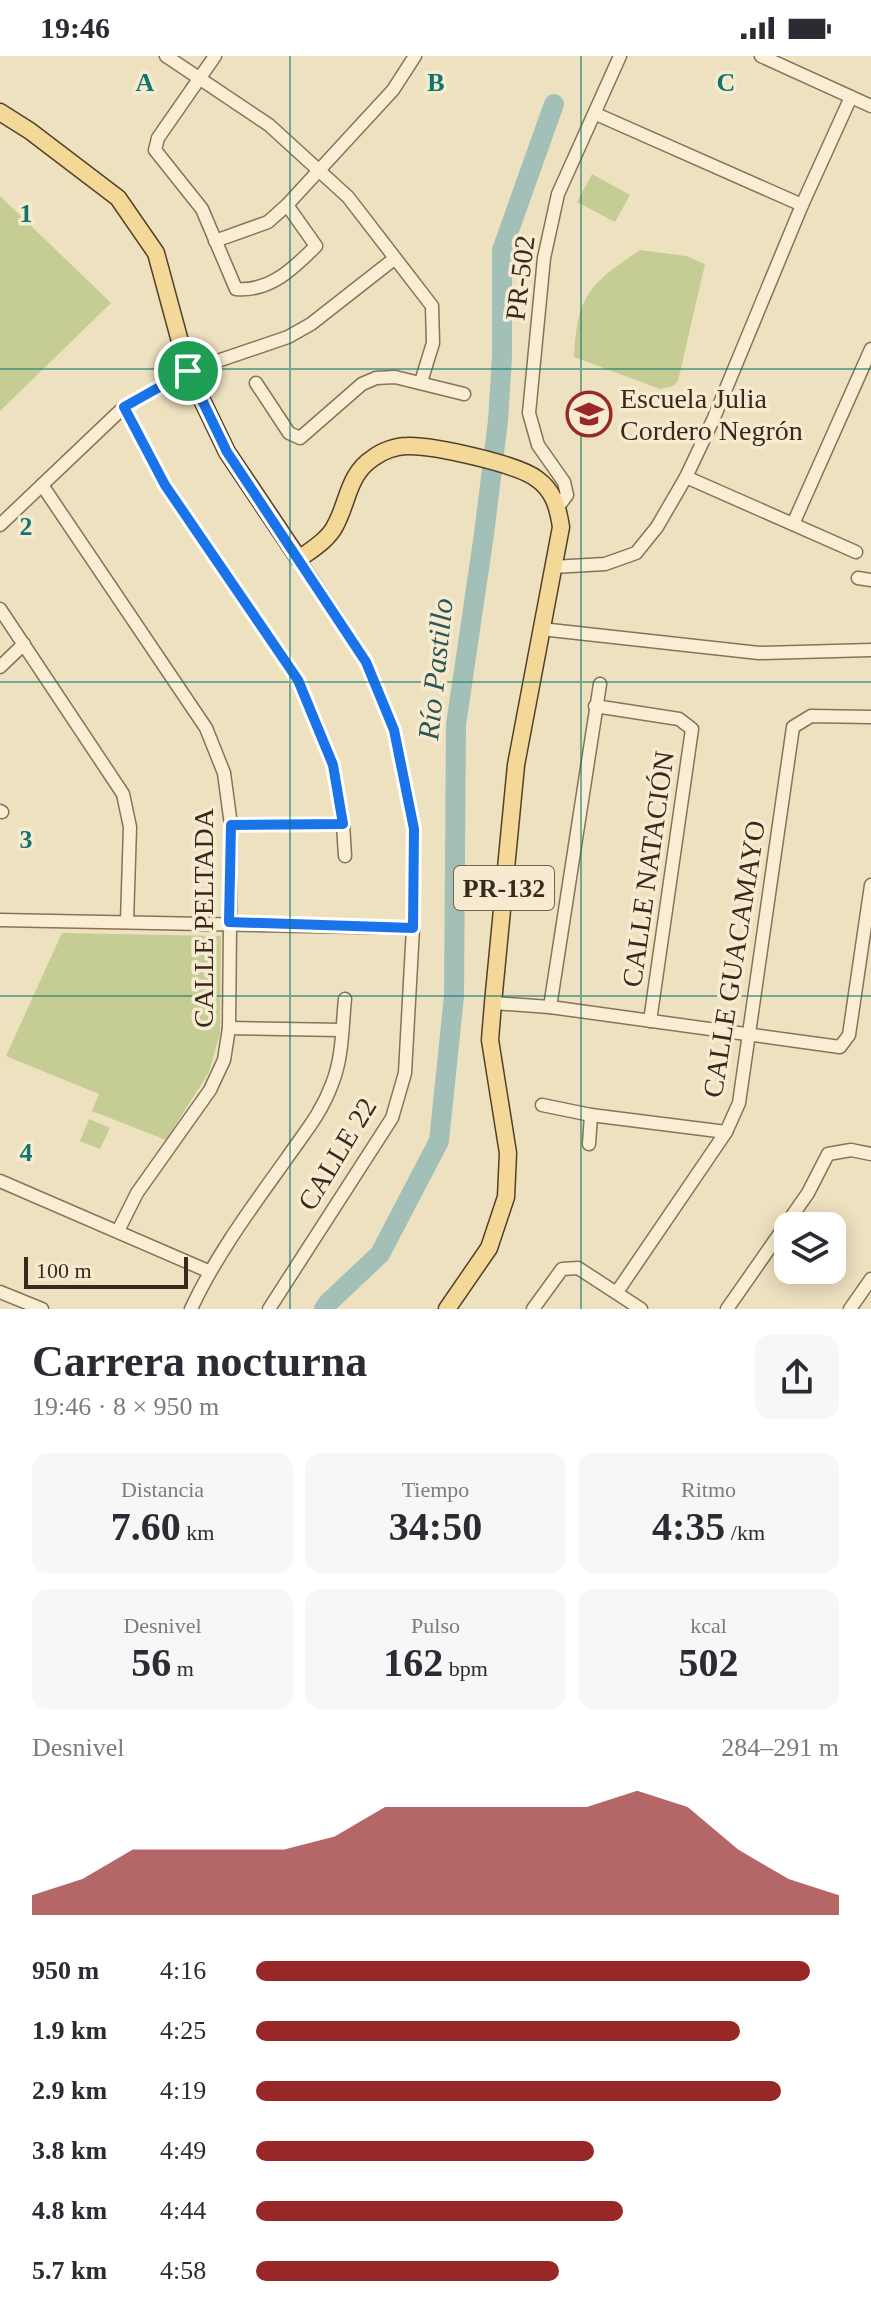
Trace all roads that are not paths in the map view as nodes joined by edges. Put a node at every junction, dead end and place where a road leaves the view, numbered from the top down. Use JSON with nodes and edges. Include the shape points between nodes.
{"nodes":[{"id":1,"x":166,"y":56,"type":"edge"},
{"id":2,"x":215,"y":56,"type":"edge"},
{"id":3,"x":415,"y":56,"type":"edge"},
{"id":4,"x":620,"y":56,"type":"edge"},
{"id":5,"x":761,"y":56,"type":"edge"},
{"id":6,"x":200,"y":77,"type":"junction"},
{"id":7,"x":851,"y":97,"type":"junction"},
{"id":8,"x":871,"y":106,"type":"edge"},
{"id":9,"x":0,"y":112,"type":"edge"},
{"id":10,"x":596,"y":114,"type":"junction"},
{"id":11,"x":319,"y":170,"type":"junction"},
{"id":12,"x":287,"y":205,"type":"junction"},
{"id":13,"x":802,"y":205,"type":"junction"},
{"id":14,"x":215,"y":241,"type":"junction"},
{"id":15,"x":394,"y":259,"type":"junction"},
{"id":16,"x":871,"y":349,"type":"edge"},
{"id":17,"x":188,"y":371,"type":"junction"},
{"id":18,"x":421,"y":382,"type":"junction"},
{"id":19,"x":256,"y":383,"type":"dead end"},
{"id":20,"x":464,"y":394,"type":"dead end"},
{"id":21,"x":124,"y":407,"type":"junction"},
{"id":22,"x":686,"y":477,"type":"junction"},
{"id":23,"x":42,"y":485,"type":"junction"},
{"id":24,"x":558,"y":507,"type":"junction"},
{"id":25,"x":793,"y":524,"type":"junction"},
{"id":26,"x":0,"y":525,"type":"edge"},
{"id":27,"x":856,"y":552,"type":"dead end"},
{"id":28,"x":299,"y":559,"type":"junction"},
{"id":29,"x":553,"y":567,"type":"junction"},
{"id":30,"x":0,"y":609,"type":"edge"},
{"id":31,"x":541,"y":629,"type":"junction"},
{"id":32,"x":24,"y":644,"type":"junction"},
{"id":33,"x":871,"y":650,"type":"edge"},
{"id":34,"x":0,"y":667,"type":"edge"},
{"id":35,"x":600,"y":684,"type":"dead end"},
{"id":36,"x":595,"y":706,"type":"junction"},
{"id":37,"x":871,"y":717,"type":"edge"},
{"id":38,"x":343,"y":824,"type":"junction"},
{"id":39,"x":231,"y":825,"type":"junction"},
{"id":40,"x":345,"y":856,"type":"dead end"},
{"id":41,"x":871,"y":885,"type":"edge"},
{"id":42,"x":0,"y":920,"type":"edge"},
{"id":43,"x":127,"y":921,"type":"junction"},
{"id":44,"x":229,"y":922,"type":"junction"},
{"id":45,"x":413,"y":928,"type":"junction"},
{"id":46,"x":345,"y":999,"type":"dead end"},
{"id":47,"x":493,"y":1003,"type":"junction"},
{"id":48,"x":550,"y":1007,"type":"junction"},
{"id":49,"x":650,"y":1021,"type":"junction"},
{"id":50,"x":229,"y":1028,"type":"junction"},
{"id":51,"x":342,"y":1030,"type":"junction"},
{"id":52,"x":748,"y":1035,"type":"junction"},
{"id":53,"x":542,"y":1105,"type":"dead end"},
{"id":54,"x":591,"y":1115,"type":"junction"},
{"id":55,"x":726,"y":1132,"type":"junction"},
{"id":56,"x":589,"y":1144,"type":"dead end"},
{"id":57,"x":871,"y":1154,"type":"edge"},
{"id":58,"x":0,"y":1181,"type":"edge"},
{"id":59,"x":118,"y":1231,"type":"junction"},
{"id":60,"x":208,"y":1271,"type":"junction"},
{"id":61,"x":871,"y":1279,"type":"edge"},
{"id":62,"x":0,"y":1292,"type":"edge"},
{"id":63,"x":617,"y":1292,"type":"junction"},
{"id":64,"x":453,"y":1307,"type":"edge"},
{"id":65,"x":42,"y":1309,"type":"edge"},
{"id":66,"x":191,"y":1309,"type":"edge"},
{"id":67,"x":269,"y":1309,"type":"edge"},
{"id":68,"x":533,"y":1309,"type":"edge"},
{"id":69,"x":641,"y":1309,"type":"edge"},
{"id":70,"x":727,"y":1309,"type":"edge"},
{"id":71,"x":850,"y":1309,"type":"edge"}],
"edges":[{"from":1,"to":6,"type":"street"},
{"from":2,"to":6,"type":"street"},
{"from":3,"to":11,"type":"street","via":[[393,90]]},
{"from":4,"to":10,"type":"street","name":"PR-502","number":"PR-502"},
{"from":5,"to":7,"type":"street"},
{"from":6,"to":11,"type":"street","via":[[269,125]]},
{"from":6,"to":14,"type":"street","via":[[155,150],[202,209]]},
{"from":7,"to":8,"type":"street"},
{"from":7,"to":13,"type":"street"},
{"from":9,"to":17,"type":"main road","via":[[118,198],[156,253]]},
{"from":10,"to":13,"type":"street"},
{"from":10,"to":24,"type":"street","name":"PR-502","number":"PR-502","via":[[558,194],[542,274],[529,413],[538,445],[564,482],[567,495]]},
{"from":11,"to":12,"type":"street"},
{"from":11,"to":15,"type":"street","via":[[348,197]]},
{"from":12,"to":14,"type":"street","via":[[268,222]]},
{"from":12,"to":14,"type":"street","via":[[316,246],[287,275],[249,290],[236,289]]},
{"from":13,"to":22,"type":"street"},
{"from":15,"to":17,"type":"street","via":[[288,337]]},
{"from":15,"to":18,"type":"street","via":[[432,306],[433,343]]},
{"from":16,"to":25,"type":"street"},
{"from":17,"to":21,"type":"street"},
{"from":17,"to":28,"type":"main road","via":[[227,452]]},
{"from":18,"to":19,"type":"street","via":[[395,377],[362,384],[300,438],[289,433]]},
{"from":18,"to":20,"type":"street"},
{"from":21,"to":23,"type":"street"},
{"from":21,"to":38,"type":"street","via":[[165,485],[298,680],[333,765]]},
{"from":22,"to":25,"type":"street"},
{"from":22,"to":29,"type":"street","via":[[636,553],[605,564]]},
{"from":23,"to":26,"type":"street"},
{"from":23,"to":39,"type":"street","name":"CALLE PELTADA","via":[[206,728],[224,773]]},
{"from":24,"to":28,"type":"main road","via":[[538,479],[522,470],[404,446],[372,458],[359,471],[335,527]]},
{"from":24,"to":29,"type":"main road","number":"PR-132","via":[[561,527]]},
{"from":25,"to":27,"type":"street"},
{"from":28,"to":45,"type":"street","name":"CALLE 22","via":[[366,662],[394,730],[414,829]]},
{"from":29,"to":31,"type":"main road","number":"PR-132"},
{"from":30,"to":32,"type":"street"},
{"from":31,"to":33,"type":"street","via":[[759,653]]},
{"from":31,"to":47,"type":"main road","number":"PR-132","via":[[516,765]]},
{"from":32,"to":34,"type":"street"},
{"from":32,"to":43,"type":"street","via":[[123,794],[130,827]]},
{"from":35,"to":36,"type":"street"},
{"from":36,"to":48,"type":"street"},
{"from":36,"to":49,"type":"street","name":"CALLE NATACIÓN","via":[[679,719],[692,729]]},
{"from":37,"to":52,"type":"street","name":"CALLE GUACAMAYO","via":[[811,716],[793,727]]},
{"from":38,"to":39,"type":"street"},
{"from":38,"to":40,"type":"street"},
{"from":39,"to":44,"type":"street","name":"CALLE PELTADA"},
{"from":41,"to":52,"type":"street","via":[[849,1035],[840,1047]]},
{"from":42,"to":43,"type":"street"},
{"from":43,"to":44,"type":"street"},
{"from":44,"to":45,"type":"street"},
{"from":44,"to":50,"type":"street","name":"CALLE PELTADA"},
{"from":45,"to":67,"type":"street","name":"CALLE 22","via":[[405,1073],[392,1118]]},
{"from":46,"to":51,"type":"street"},
{"from":47,"to":48,"type":"street"},
{"from":47,"to":64,"type":"main road","number":"PR-132","via":[[490,1040],[508,1153],[506,1197],[489,1248]]},
{"from":48,"to":49,"type":"street"},
{"from":49,"to":52,"type":"street"},
{"from":50,"to":51,"type":"street"},
{"from":50,"to":59,"type":"street","name":"CALLE PELTADA","via":[[224,1060],[210,1090],[137,1193]]},
{"from":51,"to":60,"type":"street","via":[[340,1058],[317,1119]]},
{"from":52,"to":55,"type":"street","name":"CALLE GUACAMAYO","via":[[739,1103]]},
{"from":53,"to":54,"type":"street"},
{"from":54,"to":55,"type":"street"},
{"from":54,"to":56,"type":"street"},
{"from":55,"to":63,"type":"street","name":"CALLE GUACAMAYO"},
{"from":57,"to":70,"type":"street","via":[[828,1154],[808,1193]]},
{"from":58,"to":59,"type":"street"},
{"from":59,"to":60,"type":"street"},
{"from":60,"to":66,"type":"street"},
{"from":61,"to":71,"type":"street"},
{"from":62,"to":65,"type":"street"},
{"from":63,"to":68,"type":"street","via":[[578,1268],[562,1269]]},
{"from":63,"to":69,"type":"street"}]}
